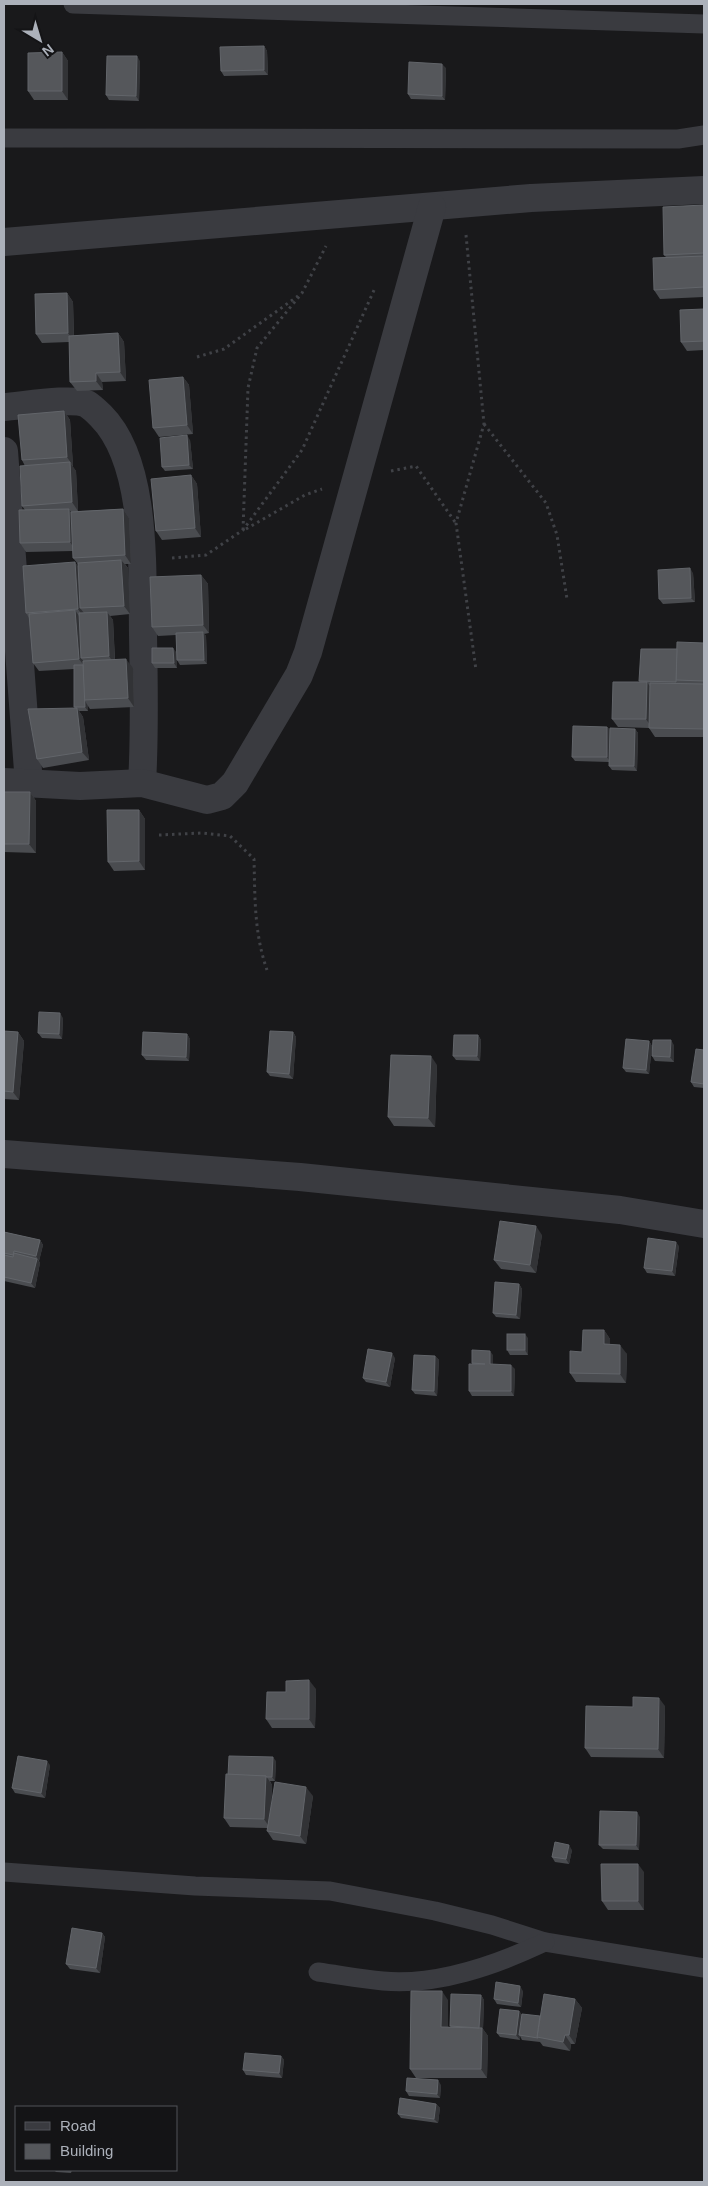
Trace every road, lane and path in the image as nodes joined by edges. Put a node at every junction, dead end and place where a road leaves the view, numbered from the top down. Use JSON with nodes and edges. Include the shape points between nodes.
{"nodes":[{"id":1,"x":73,"y":4,"type":"edge"},
{"id":2,"x":704,"y":24,"type":"edge"},
{"id":3,"x":704,"y":135,"type":"edge"},
{"id":4,"x":4,"y":138,"type":"edge"},
{"id":5,"x":704,"y":190,"type":"edge"},
{"id":6,"x":463,"y":205,"type":"junction"},
{"id":7,"x":432,"y":207,"type":"junction"},
{"id":8,"x":343,"y":212,"type":"junction"},
{"id":9,"x":4,"y":242,"type":"edge"},
{"id":10,"x":379,"y":280,"type":"dead end"},
{"id":11,"x":302,"y":293,"type":"junction"},
{"id":12,"x":197,"y":357,"type":"dead end"},
{"id":13,"x":4,"y":407,"type":"edge"},
{"id":14,"x":484,"y":424,"type":"junction"},
{"id":15,"x":4,"y":451,"type":"edge"},
{"id":16,"x":243,"y":530,"type":"junction"},
{"id":17,"x":142,"y":560,"type":"junction"},
{"id":18,"x":567,"y":599,"type":"dead end"},
{"id":19,"x":476,"y":670,"type":"dead end"},
{"id":20,"x":16,"y":783,"type":"edge"},
{"id":21,"x":142,"y":783,"type":"junction"},
{"id":22,"x":159,"y":835,"type":"dead end"},
{"id":23,"x":267,"y":970,"type":"dead end"},
{"id":24,"x":4,"y":1154,"type":"edge"},
{"id":25,"x":704,"y":1224,"type":"edge"},
{"id":26,"x":4,"y":1872,"type":"edge"},
{"id":27,"x":545,"y":1942,"type":"junction"},
{"id":28,"x":704,"y":1968,"type":"edge"},
{"id":29,"x":318,"y":1972,"type":"dead end"}],
"edges":[{"from":1,"to":2,"type":"lane"},
{"from":3,"to":4,"type":"lane","via":[[678,139],[480,140]]},
{"from":5,"to":6,"type":"street","via":[[531,198]]},
{"from":6,"to":7,"type":"street"},
{"from":6,"to":14,"type":"path"},
{"from":7,"to":8,"type":"street"},
{"from":7,"to":21,"type":"street","via":[[299,675],[235,783],[222,796],[207,800]]},
{"from":8,"to":9,"type":"street"},
{"from":8,"to":11,"type":"path"},
{"from":10,"to":16,"type":"path","via":[[302,450]]},
{"from":11,"to":12,"type":"path","via":[[224,349]]},
{"from":11,"to":16,"type":"path","via":[[257,348],[248,388]]},
{"from":13,"to":17,"type":"street","via":[[70,401],[86,403],[108,423],[122,449],[132,479],[138,507]]},
{"from":14,"to":18,"type":"path","via":[[546,503],[557,535]]},
{"from":14,"to":19,"type":"path","via":[[456,523]]},
{"from":15,"to":20,"type":"street"},
{"from":16,"to":17,"type":"path","via":[[206,555]]},
{"from":17,"to":21,"type":"street","via":[[145,728]]},
{"from":20,"to":21,"type":"street","via":[[80,786]]},
{"from":22,"to":23,"type":"path","via":[[201,833],[230,836],[254,859],[255,921]]},
{"from":24,"to":25,"type":"street","via":[[300,1177],[620,1210]]},
{"from":26,"to":27,"type":"lane","via":[[195,1886],[330,1891],[435,1911]]},
{"from":27,"to":28,"type":"lane"},
{"from":27,"to":29,"type":"lane","via":[[513,1957],[420,1980],[384,1981]]}]}
